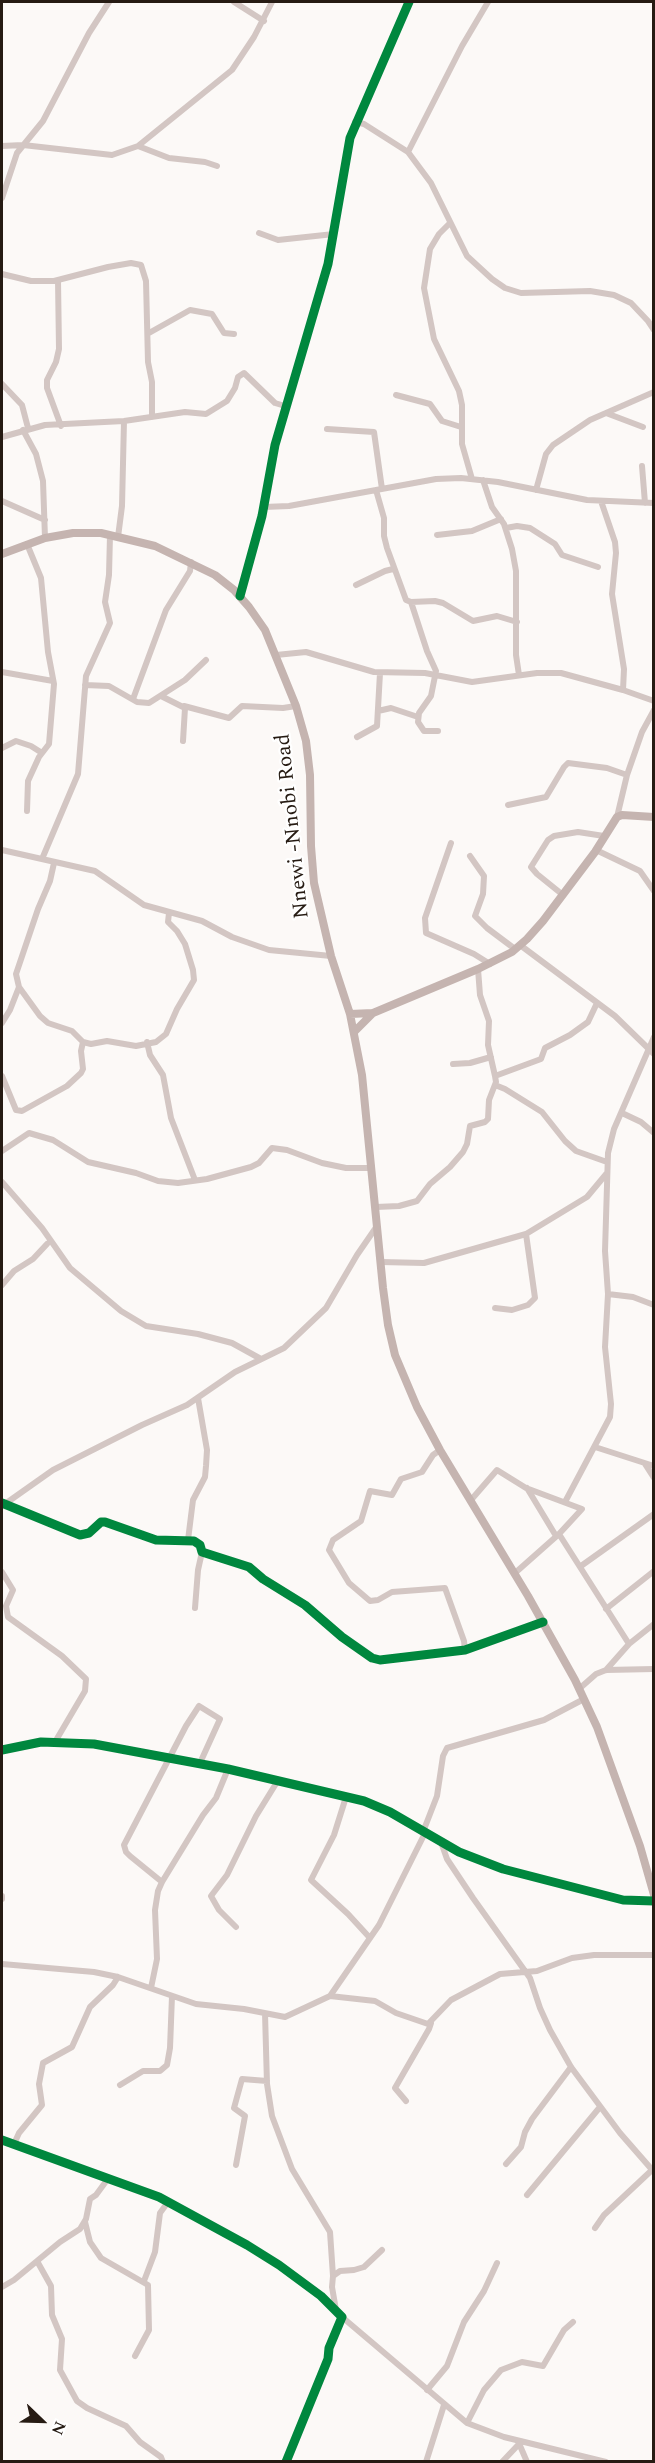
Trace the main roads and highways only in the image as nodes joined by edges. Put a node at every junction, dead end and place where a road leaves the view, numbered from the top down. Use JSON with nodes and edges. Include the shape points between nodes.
{"nodes":[{"id":1,"x":2,"y":554,"type":"edge"},
{"id":2,"x":654,"y":817,"type":"edge"},
{"id":3,"x":373,"y":1013,"type":"junction"},
{"id":4,"x":350,"y":1014,"type":"junction"},
{"id":5,"x":354,"y":1032,"type":"junction"},
{"id":6,"x":653,"y":1890,"type":"edge"}],
"edges":[{"from":1,"to":4,"type":"main road","name":"Nnewi -Nnobi Road","via":[[45,538],[73,533],[114,536],[155,546],[215,575],[240,597],[265,630],[306,741],[314,883]]},
{"from":2,"to":3,"type":"main road","via":[[617,817],[542,923],[518,947],[490,964]]},
{"from":3,"to":4,"type":"main road"},
{"from":3,"to":5,"type":"main road"},
{"from":4,"to":5,"type":"main road","name":"Nnewi -Nnobi Road"},
{"from":5,"to":6,"type":"main road","name":"Nnewi -Nnobi Road","via":[[388,1325],[395,1355],[440,1450],[515,1573],[584,1699]]}]}
